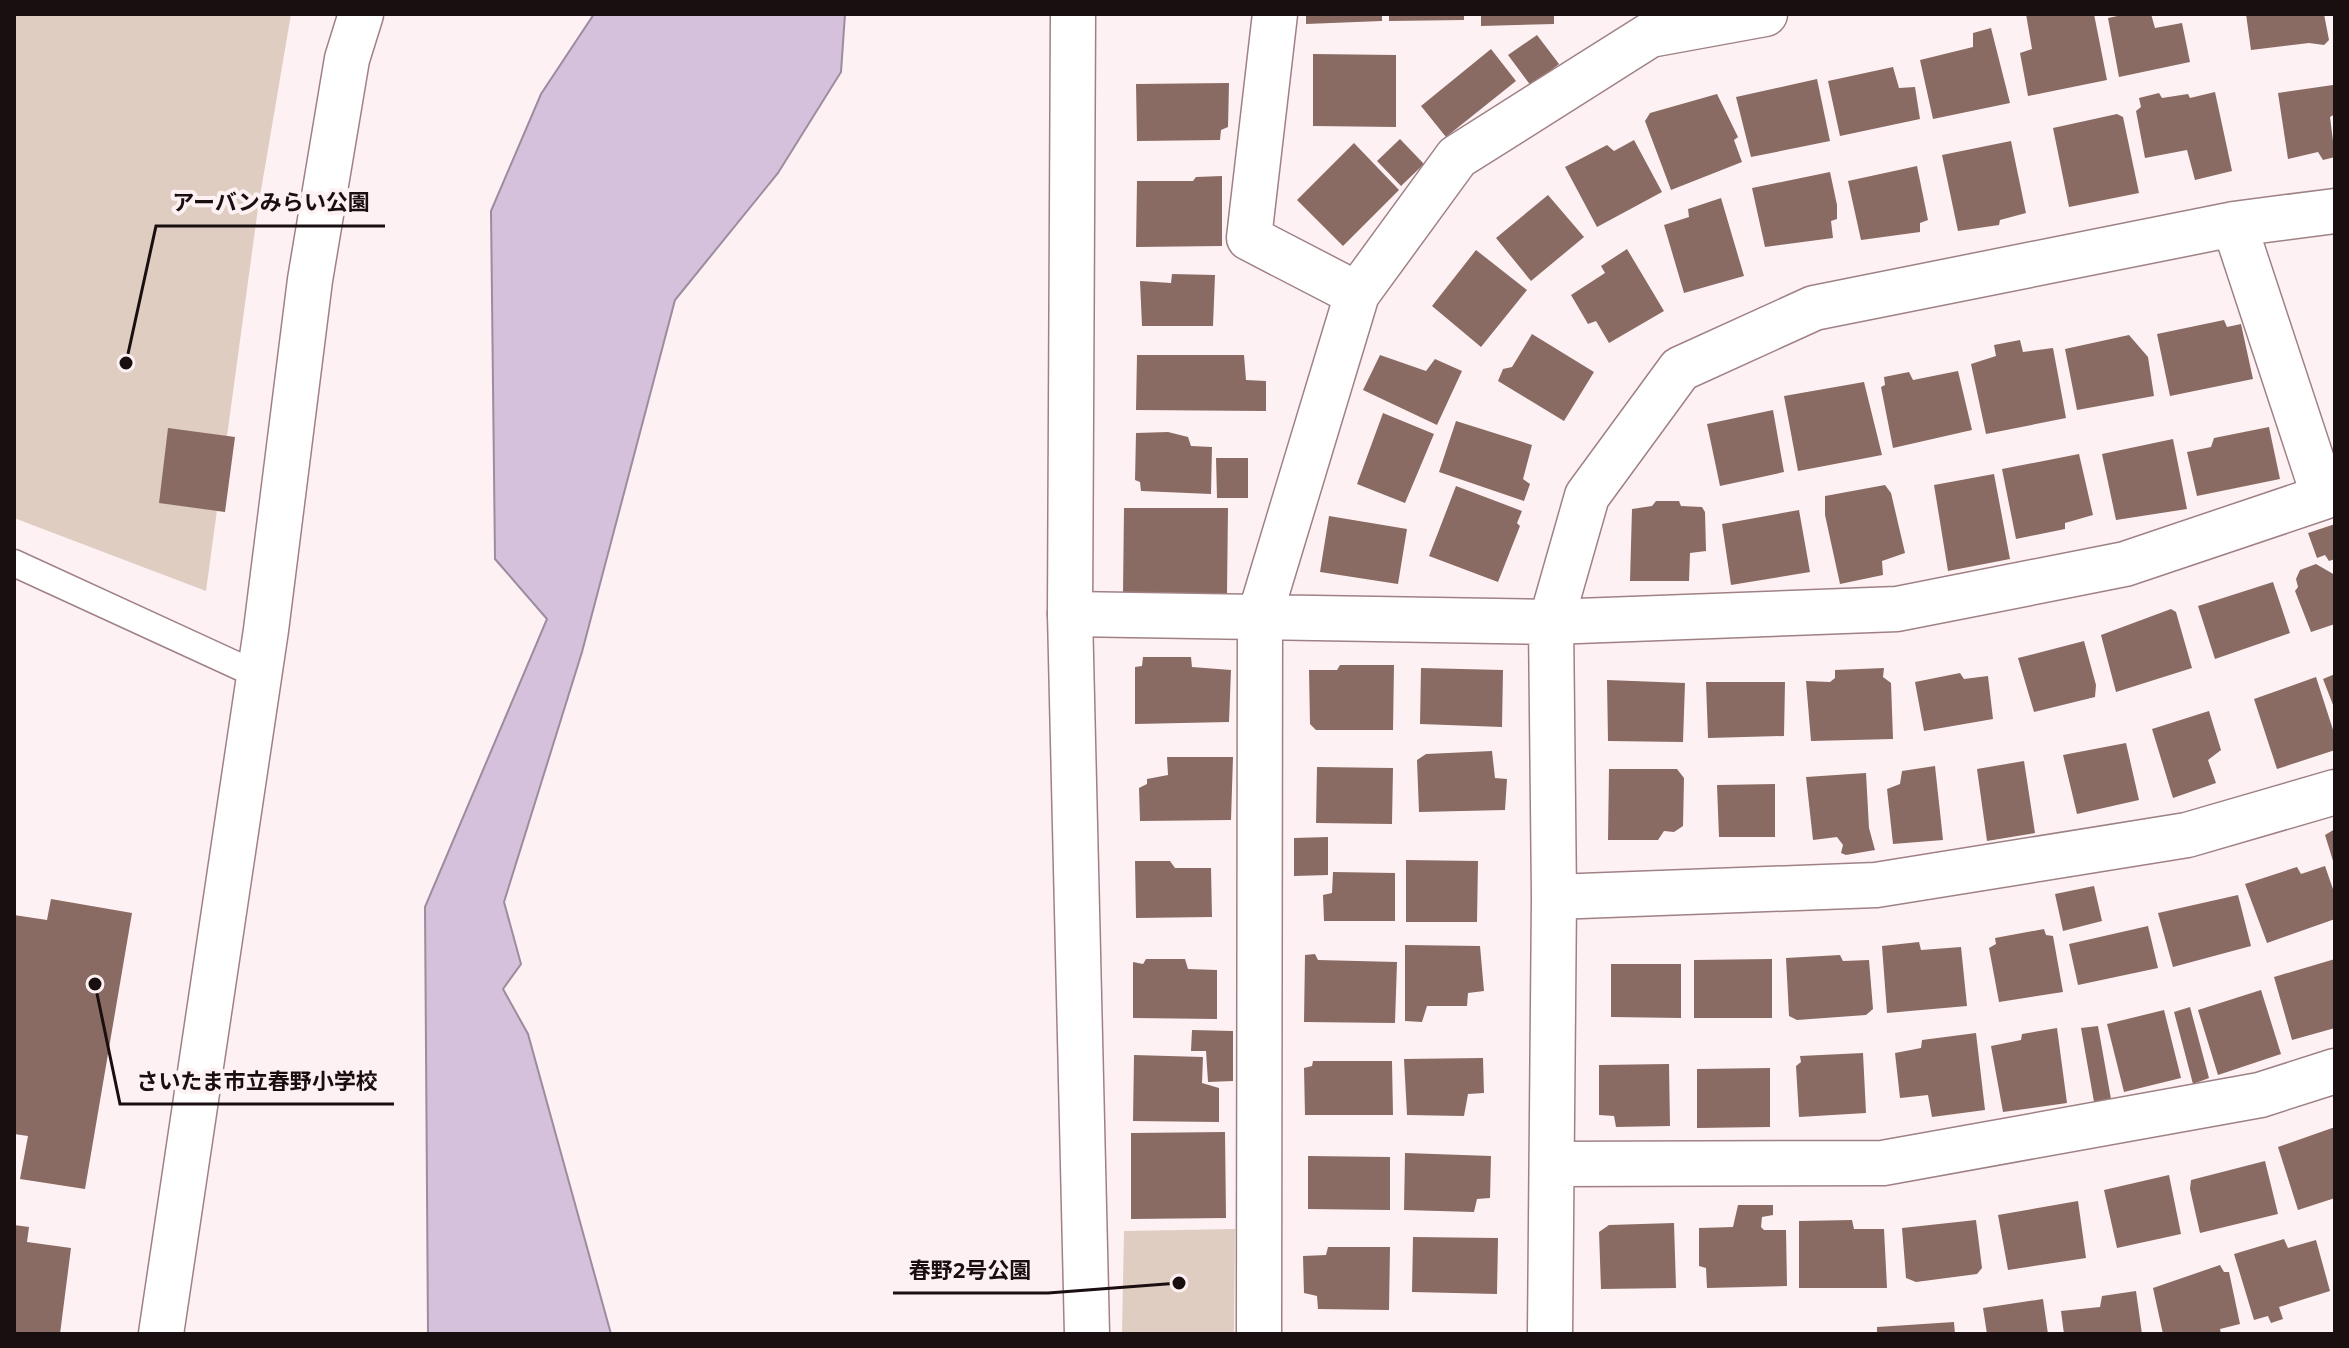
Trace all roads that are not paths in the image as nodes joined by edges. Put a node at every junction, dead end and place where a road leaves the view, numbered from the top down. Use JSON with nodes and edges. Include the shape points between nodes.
{"nodes":[{"id":1,"x":361,"y":14,"type":"edge"},
{"id":2,"x":1073,"y":14,"type":"edge"},
{"id":3,"x":1275,"y":14,"type":"edge"},
{"id":4,"x":1765,"y":14,"type":"edge"},
{"id":5,"x":2335,"y":211,"type":"edge"},
{"id":6,"x":2234,"y":224,"type":"junction"},
{"id":7,"x":1357,"y":294,"type":"junction"},
{"id":8,"x":14,"y":563,"type":"edge"},
{"id":9,"x":1070,"y":614,"type":"junction"},
{"id":10,"x":1260,"y":615,"type":"junction"},
{"id":11,"x":1551,"y":622,"type":"junction"},
{"id":12,"x":260,"y":676,"type":"junction"},
{"id":13,"x":2335,"y":792,"type":"edge"},
{"id":14,"x":1554,"y":897,"type":"junction"},
{"id":15,"x":2335,"y":1071,"type":"edge"},
{"id":16,"x":1552,"y":1164,"type":"junction"},
{"id":17,"x":161,"y":1334,"type":"edge"},
{"id":18,"x":1087,"y":1334,"type":"edge"},
{"id":19,"x":1259,"y":1334,"type":"edge"},
{"id":20,"x":1550,"y":1334,"type":"edge"}],
"edges":[{"from":1,"to":12,"type":"street","via":[[327,166]]},
{"from":2,"to":9,"type":"street"},
{"from":3,"to":7,"type":"street","via":[[1249,238]]},
{"from":4,"to":7,"type":"street","via":[[1650,35],[1457,157]]},
{"from":5,"to":6,"type":"street"},
{"from":6,"to":11,"type":"street","via":[[1814,308],[1680,369],[1587,496]]},
{"from":6,"to":11,"type":"street","via":[[2324,497],[2125,564],[1897,609]]},
{"from":7,"to":10,"type":"street"},
{"from":8,"to":12,"type":"lane"},
{"from":9,"to":10,"type":"street"},
{"from":9,"to":18,"type":"street"},
{"from":10,"to":11,"type":"street"},
{"from":10,"to":19,"type":"street"},
{"from":11,"to":14,"type":"street"},
{"from":12,"to":17,"type":"street"},
{"from":13,"to":14,"type":"street","via":[[2187,835],[1876,885]]},
{"from":14,"to":16,"type":"street"},
{"from":15,"to":16,"type":"street","via":[[2260,1095],[1883,1163]]},
{"from":16,"to":20,"type":"street"}]}
